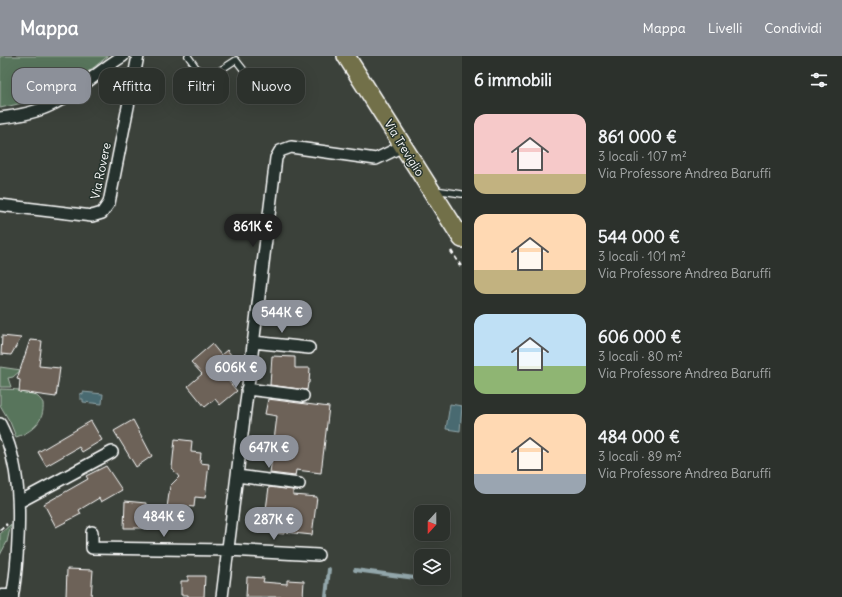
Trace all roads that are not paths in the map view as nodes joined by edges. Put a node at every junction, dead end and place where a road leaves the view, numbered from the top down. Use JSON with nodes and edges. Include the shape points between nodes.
{"nodes":[{"id":1,"x":123,"y":56,"type":"edge"},
{"id":2,"x":138,"y":56,"type":"edge"},
{"id":3,"x":188,"y":56,"type":"edge"},
{"id":4,"x":346,"y":56,"type":"edge"},
{"id":5,"x":242,"y":68,"type":"edge"},
{"id":6,"x":0,"y":118,"type":"edge"},
{"id":7,"x":403,"y":146,"type":"junction"},
{"id":8,"x":431,"y":190,"type":"junction"},
{"id":9,"x":462,"y":194,"type":"edge"},
{"id":10,"x":0,"y":205,"type":"edge"},
{"id":11,"x":462,"y":239,"type":"edge"},
{"id":12,"x":253,"y":342,"type":"junction"},
{"id":13,"x":309,"y":348,"type":"dead end"},
{"id":14,"x":247,"y":389,"type":"junction"},
{"id":15,"x":303,"y":396,"type":"dead end"},
{"id":16,"x":0,"y":424,"type":"edge"},
{"id":17,"x":112,"y":452,"type":"dead end"},
{"id":18,"x":237,"y":476,"type":"junction"},
{"id":19,"x":299,"y":484,"type":"dead end"},
{"id":20,"x":19,"y":502,"type":"junction"},
{"id":21,"x":92,"y":532,"type":"dead end"},
{"id":22,"x":228,"y":550,"type":"junction"},
{"id":23,"x":318,"y":555,"type":"dead end"},
{"id":24,"x":2,"y":597,"type":"edge"},
{"id":25,"x":12,"y":597,"type":"edge"},
{"id":26,"x":222,"y":597,"type":"edge"}],
"edges":[{"from":1,"to":6,"type":"street","via":[[51,105],[24,114]]},
{"from":2,"to":10,"type":"street","name":"Via Rovere","via":[[106,208],[92,216]]},
{"from":3,"to":5,"type":"lane","via":[[205,80],[236,60]]},
{"from":4,"to":7,"type":"main road","name":"Via Treviglio"},
{"from":7,"to":8,"type":"main road","name":"Via Treviglio"},
{"from":7,"to":12,"type":"street","via":[[376,159],[291,147],[283,148],[278,154]]},
{"from":8,"to":9,"type":"lane"},
{"from":8,"to":11,"type":"main road","name":"Via Treviglio"},
{"from":12,"to":13,"type":"street"},
{"from":12,"to":14,"type":"street"},
{"from":14,"to":15,"type":"street"},
{"from":14,"to":18,"type":"street"},
{"from":16,"to":20,"type":"street","via":[[12,459]]},
{"from":17,"to":20,"type":"street"},
{"from":18,"to":19,"type":"street"},
{"from":18,"to":22,"type":"street"},
{"from":20,"to":25,"type":"street","via":[[20,518]]},
{"from":21,"to":22,"type":"street","via":[[92,548]]},
{"from":22,"to":23,"type":"street"},
{"from":22,"to":26,"type":"street"},
{"from":24,"to":25,"type":"street"}]}
